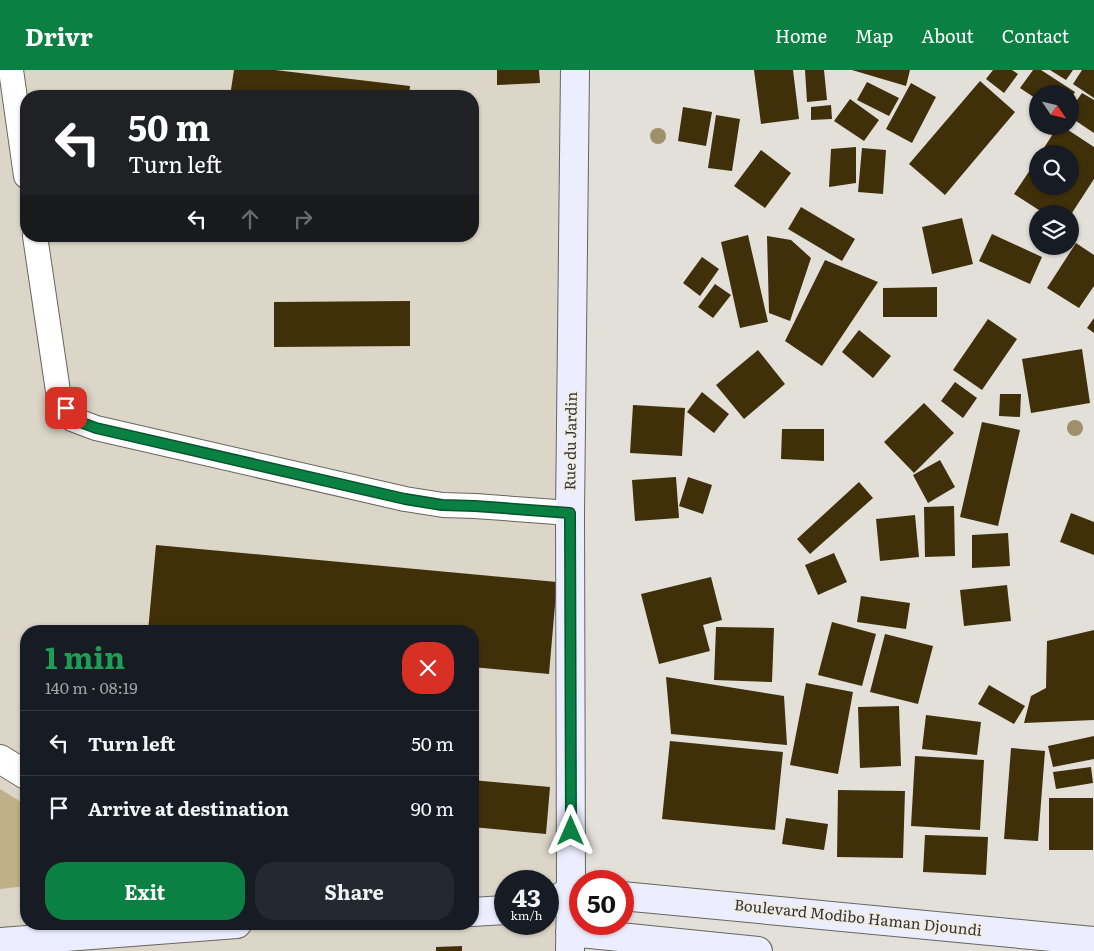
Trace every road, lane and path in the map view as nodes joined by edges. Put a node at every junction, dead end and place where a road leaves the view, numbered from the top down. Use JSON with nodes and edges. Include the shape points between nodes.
{"nodes":[{"id":1,"x":11,"y":70,"type":"edge"},
{"id":2,"x":575,"y":70,"type":"edge"},
{"id":3,"x":20,"y":134,"type":"edge"},
{"id":4,"x":36,"y":242,"type":"edge"},
{"id":5,"x":570,"y":513,"type":"junction"},
{"id":6,"x":0,"y":759,"type":"edge"},
{"id":7,"x":20,"y":771,"type":"edge"},
{"id":8,"x":576,"y":870,"type":"edge"},
{"id":9,"x":634,"y":897,"type":"edge"},
{"id":10,"x":494,"y":911,"type":"edge"},
{"id":11,"x":479,"y":912,"type":"edge"},
{"id":12,"x":559,"y":928,"type":"edge"},
{"id":13,"x":158,"y":930,"type":"edge"},
{"id":14,"x":1094,"y":941,"type":"edge"},
{"id":15,"x":0,"y":942,"type":"edge"},
{"id":16,"x":570,"y":942,"type":"edge"},
{"id":17,"x":758,"y":951,"type":"edge"}],
"edges":[{"from":1,"to":3,"type":"lane"},
{"from":2,"to":5,"type":"main road","name":"Rue du Jardin"},
{"from":4,"to":5,"type":"lane","via":[[59,398],[72,419],[96,428],[405,499],[442,505]]},
{"from":5,"to":8,"type":"main road","name":"Rue du Jardin"},
{"from":6,"to":7,"type":"street"},
{"from":9,"to":14,"type":"main road","name":"Boulevard Modibo Haman Djoundi"},
{"from":10,"to":11,"type":"main road"},
{"from":12,"to":16,"type":"main road"},
{"from":13,"to":15,"type":"main road"},
{"from":16,"to":17,"type":"main road"}]}
